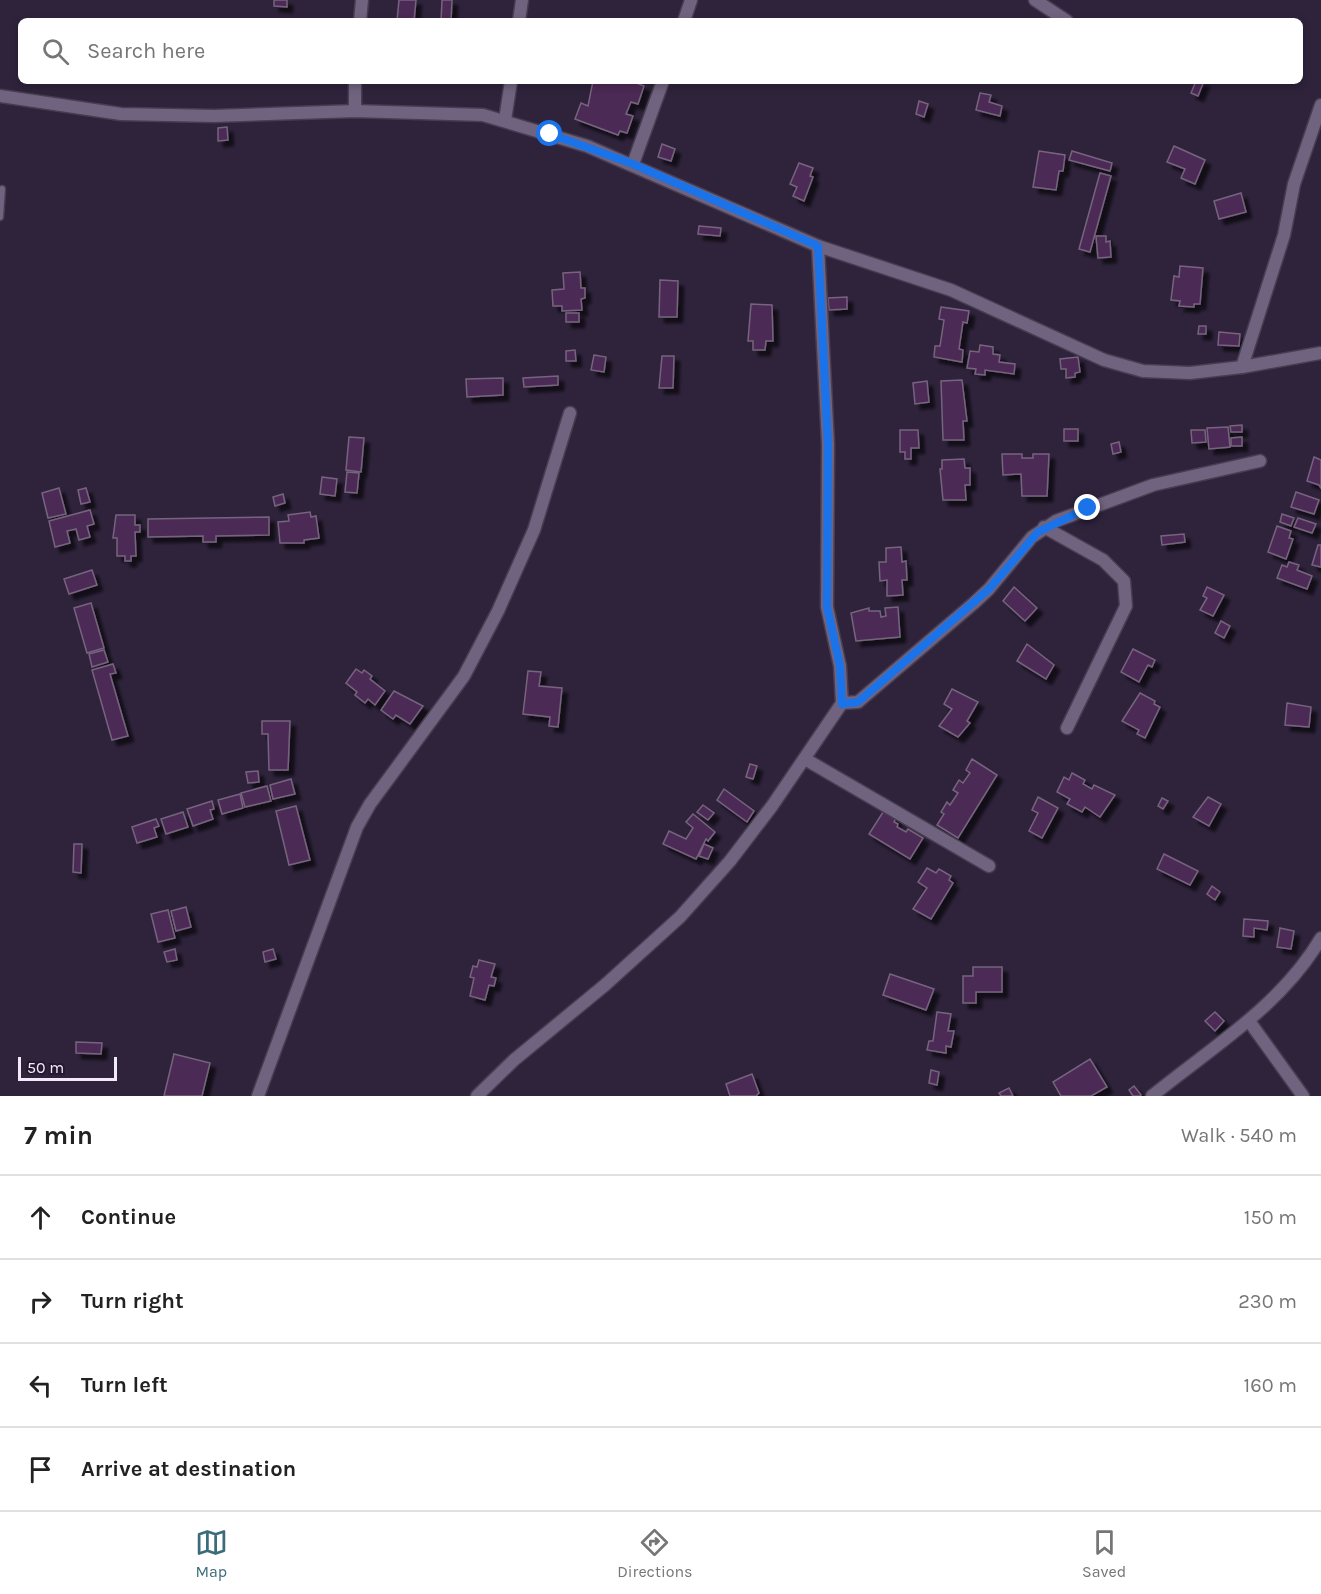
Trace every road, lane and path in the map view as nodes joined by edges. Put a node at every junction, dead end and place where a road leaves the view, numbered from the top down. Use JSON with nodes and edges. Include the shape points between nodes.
{"nodes":[{"id":1,"x":362,"y":0,"type":"edge"},
{"id":2,"x":522,"y":0,"type":"edge"},
{"id":3,"x":691,"y":0,"type":"edge"},
{"id":4,"x":1035,"y":0,"type":"edge"},
{"id":5,"x":360,"y":18,"type":"edge"},
{"id":6,"x":519,"y":18,"type":"edge"},
{"id":7,"x":685,"y":18,"type":"edge"},
{"id":8,"x":1062,"y":18,"type":"edge"},
{"id":9,"x":355,"y":84,"type":"edge"},
{"id":10,"x":511,"y":84,"type":"edge"},
{"id":11,"x":662,"y":84,"type":"edge"},
{"id":12,"x":0,"y":96,"type":"edge"},
{"id":13,"x":1321,"y":105,"type":"edge"},
{"id":14,"x":355,"y":111,"type":"junction"},
{"id":15,"x":505,"y":120,"type":"junction"},
{"id":16,"x":633,"y":164,"type":"junction"},
{"id":17,"x":2,"y":189,"type":"dead end"},
{"id":18,"x":0,"y":217,"type":"edge"},
{"id":19,"x":818,"y":246,"type":"junction"},
{"id":20,"x":1321,"y":352,"type":"edge"},
{"id":21,"x":1242,"y":367,"type":"junction"},
{"id":22,"x":570,"y":412,"type":"dead end"},
{"id":23,"x":1260,"y":461,"type":"dead end"},
{"id":24,"x":1044,"y":527,"type":"junction"},
{"id":25,"x":842,"y":704,"type":"junction"},
{"id":26,"x":1067,"y":728,"type":"dead end"},
{"id":27,"x":805,"y":759,"type":"junction"},
{"id":28,"x":989,"y":866,"type":"dead end"},
{"id":29,"x":1321,"y":938,"type":"edge"},
{"id":30,"x":1249,"y":1021,"type":"junction"},
{"id":31,"x":258,"y":1096,"type":"edge"},
{"id":32,"x":477,"y":1096,"type":"edge"},
{"id":33,"x":1152,"y":1096,"type":"edge"},
{"id":34,"x":1303,"y":1096,"type":"edge"}],
"edges":[{"from":1,"to":5,"type":"street"},
{"from":2,"to":6,"type":"street"},
{"from":3,"to":7,"type":"street"},
{"from":4,"to":8,"type":"street"},
{"from":9,"to":14,"type":"street"},
{"from":10,"to":15,"type":"street"},
{"from":11,"to":16,"type":"street"},
{"from":12,"to":14,"type":"street","via":[[121,114],[214,116]]},
{"from":13,"to":21,"type":"street","via":[[1294,184],[1284,235]]},
{"from":14,"to":15,"type":"street","via":[[483,115]]},
{"from":15,"to":16,"type":"street"},
{"from":16,"to":19,"type":"street"},
{"from":17,"to":18,"type":"lane"},
{"from":19,"to":21,"type":"street","via":[[951,290],[1104,360],[1143,371],[1190,373]]},
{"from":19,"to":25,"type":"street","via":[[828,444],[827,607],[840,666]]},
{"from":20,"to":21,"type":"street"},
{"from":22,"to":31,"type":"street","via":[[534,530],[476,655],[357,827]]},
{"from":23,"to":24,"type":"street","via":[[1153,486]]},
{"from":24,"to":25,"type":"street","via":[[974,603],[858,702]]},
{"from":24,"to":26,"type":"street","via":[[1103,560],[1124,581],[1126,606]]},
{"from":25,"to":27,"type":"street"},
{"from":27,"to":28,"type":"street"},
{"from":27,"to":32,"type":"street","via":[[730,861],[680,917]]},
{"from":29,"to":30,"type":"street","via":[[1289,983]]},
{"from":30,"to":33,"type":"street"},
{"from":30,"to":34,"type":"street"}]}
